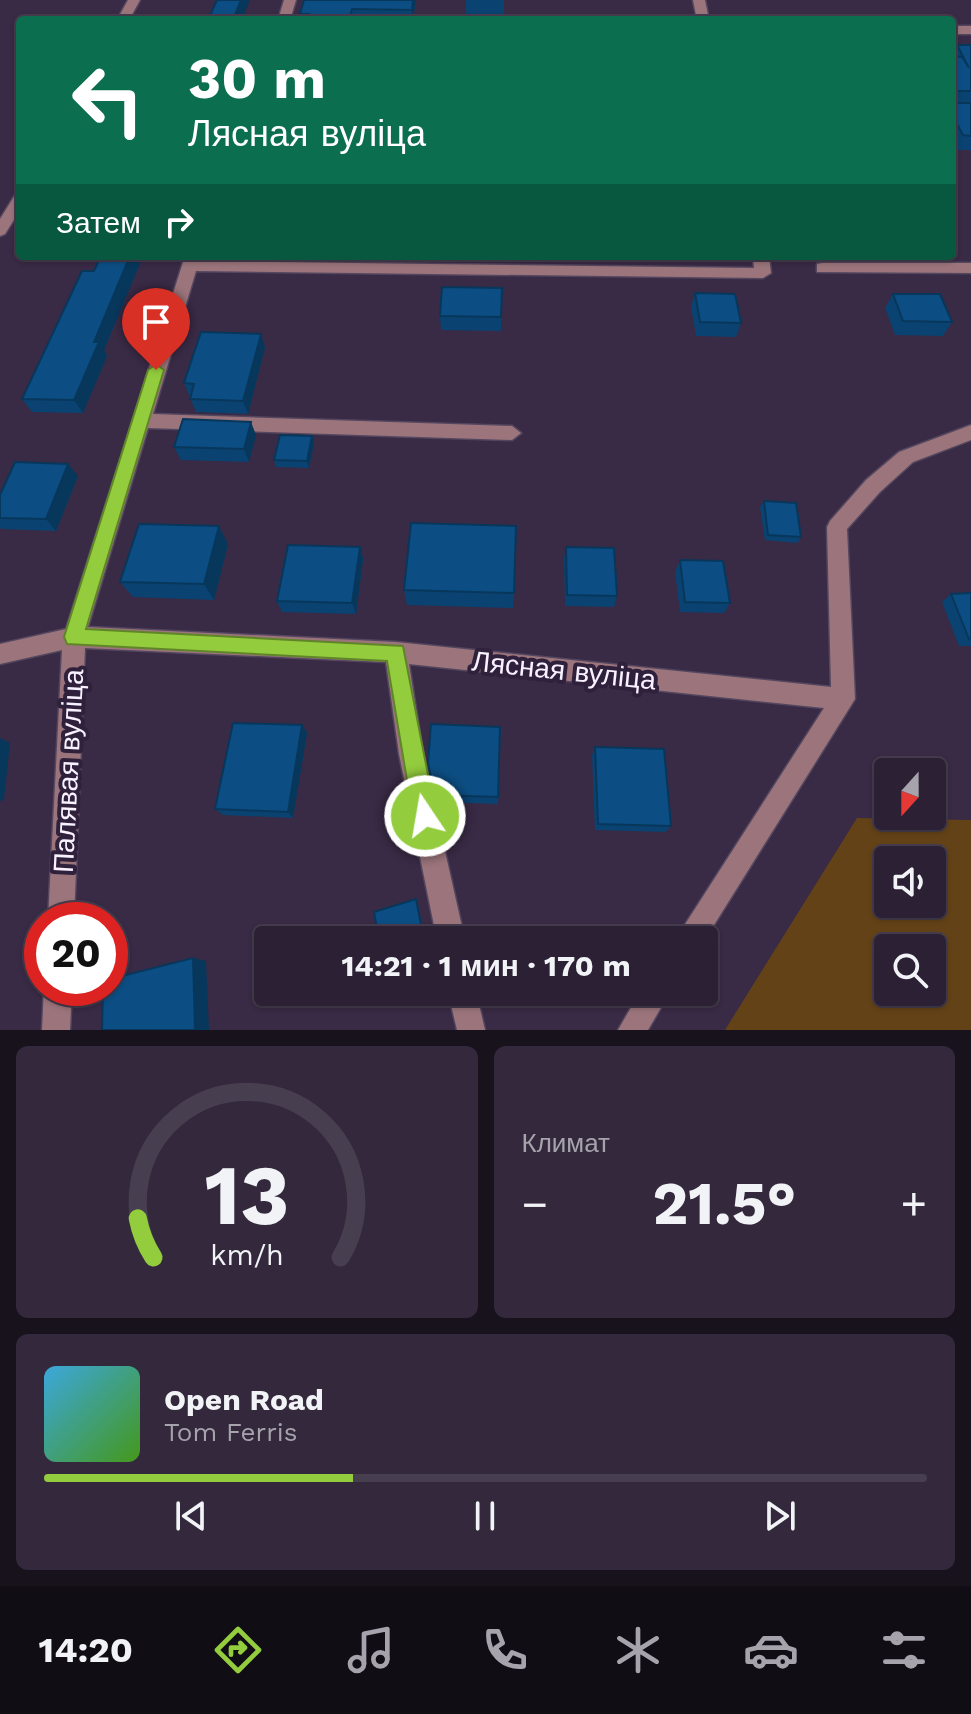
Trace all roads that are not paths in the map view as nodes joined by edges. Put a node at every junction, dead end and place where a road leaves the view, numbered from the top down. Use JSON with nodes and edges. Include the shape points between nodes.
{"nodes":[{"id":1,"x":16,"y":205,"type":"edge"},
{"id":2,"x":0,"y":231,"type":"edge"},
{"id":3,"x":761,"y":260,"type":"edge"},
{"id":4,"x":191,"y":261,"type":"edge"},
{"id":5,"x":823,"y":268,"type":"dead end"},
{"id":6,"x":971,"y":268,"type":"edge"},
{"id":7,"x":140,"y":421,"type":"junction"},
{"id":8,"x":971,"y":432,"type":"edge"},
{"id":9,"x":512,"y":433,"type":"dead end"},
{"id":10,"x":74,"y":637,"type":"junction"},
{"id":11,"x":396,"y":652,"type":"junction"},
{"id":12,"x":0,"y":654,"type":"edge"},
{"id":13,"x":843,"y":699,"type":"junction"},
{"id":14,"x":62,"y":902,"type":"edge"},
{"id":15,"x":448,"y":926,"type":"edge"},
{"id":16,"x":698,"y":926,"type":"edge"},
{"id":17,"x":57,"y":1006,"type":"edge"},
{"id":18,"x":465,"y":1006,"type":"edge"},
{"id":19,"x":647,"y":1006,"type":"edge"},
{"id":20,"x":56,"y":1030,"type":"edge"},
{"id":21,"x":471,"y":1030,"type":"edge"},
{"id":22,"x":632,"y":1030,"type":"edge"}],
"edges":[{"from":1,"to":2,"type":"street"},
{"from":3,"to":4,"type":"street","via":[[763,273]]},
{"from":4,"to":7,"type":"street","name":"Палявая вуліца"},
{"from":5,"to":6,"type":"street"},
{"from":7,"to":9,"type":"street"},
{"from":7,"to":10,"type":"street","name":"Палявая вуліца"},
{"from":8,"to":13,"type":"street","via":[[906,457],[837,527]]},
{"from":10,"to":11,"type":"street","name":"Лясная вуліца"},
{"from":10,"to":12,"type":"street","name":"Лясная вуліца"},
{"from":10,"to":14,"type":"street","name":"Палявая вуліца"},
{"from":11,"to":13,"type":"street","name":"Лясная вуліца"},
{"from":11,"to":15,"type":"street","via":[[411,754]]},
{"from":13,"to":16,"type":"street"},
{"from":17,"to":20,"type":"street"},
{"from":18,"to":21,"type":"street"},
{"from":19,"to":22,"type":"street"}]}
